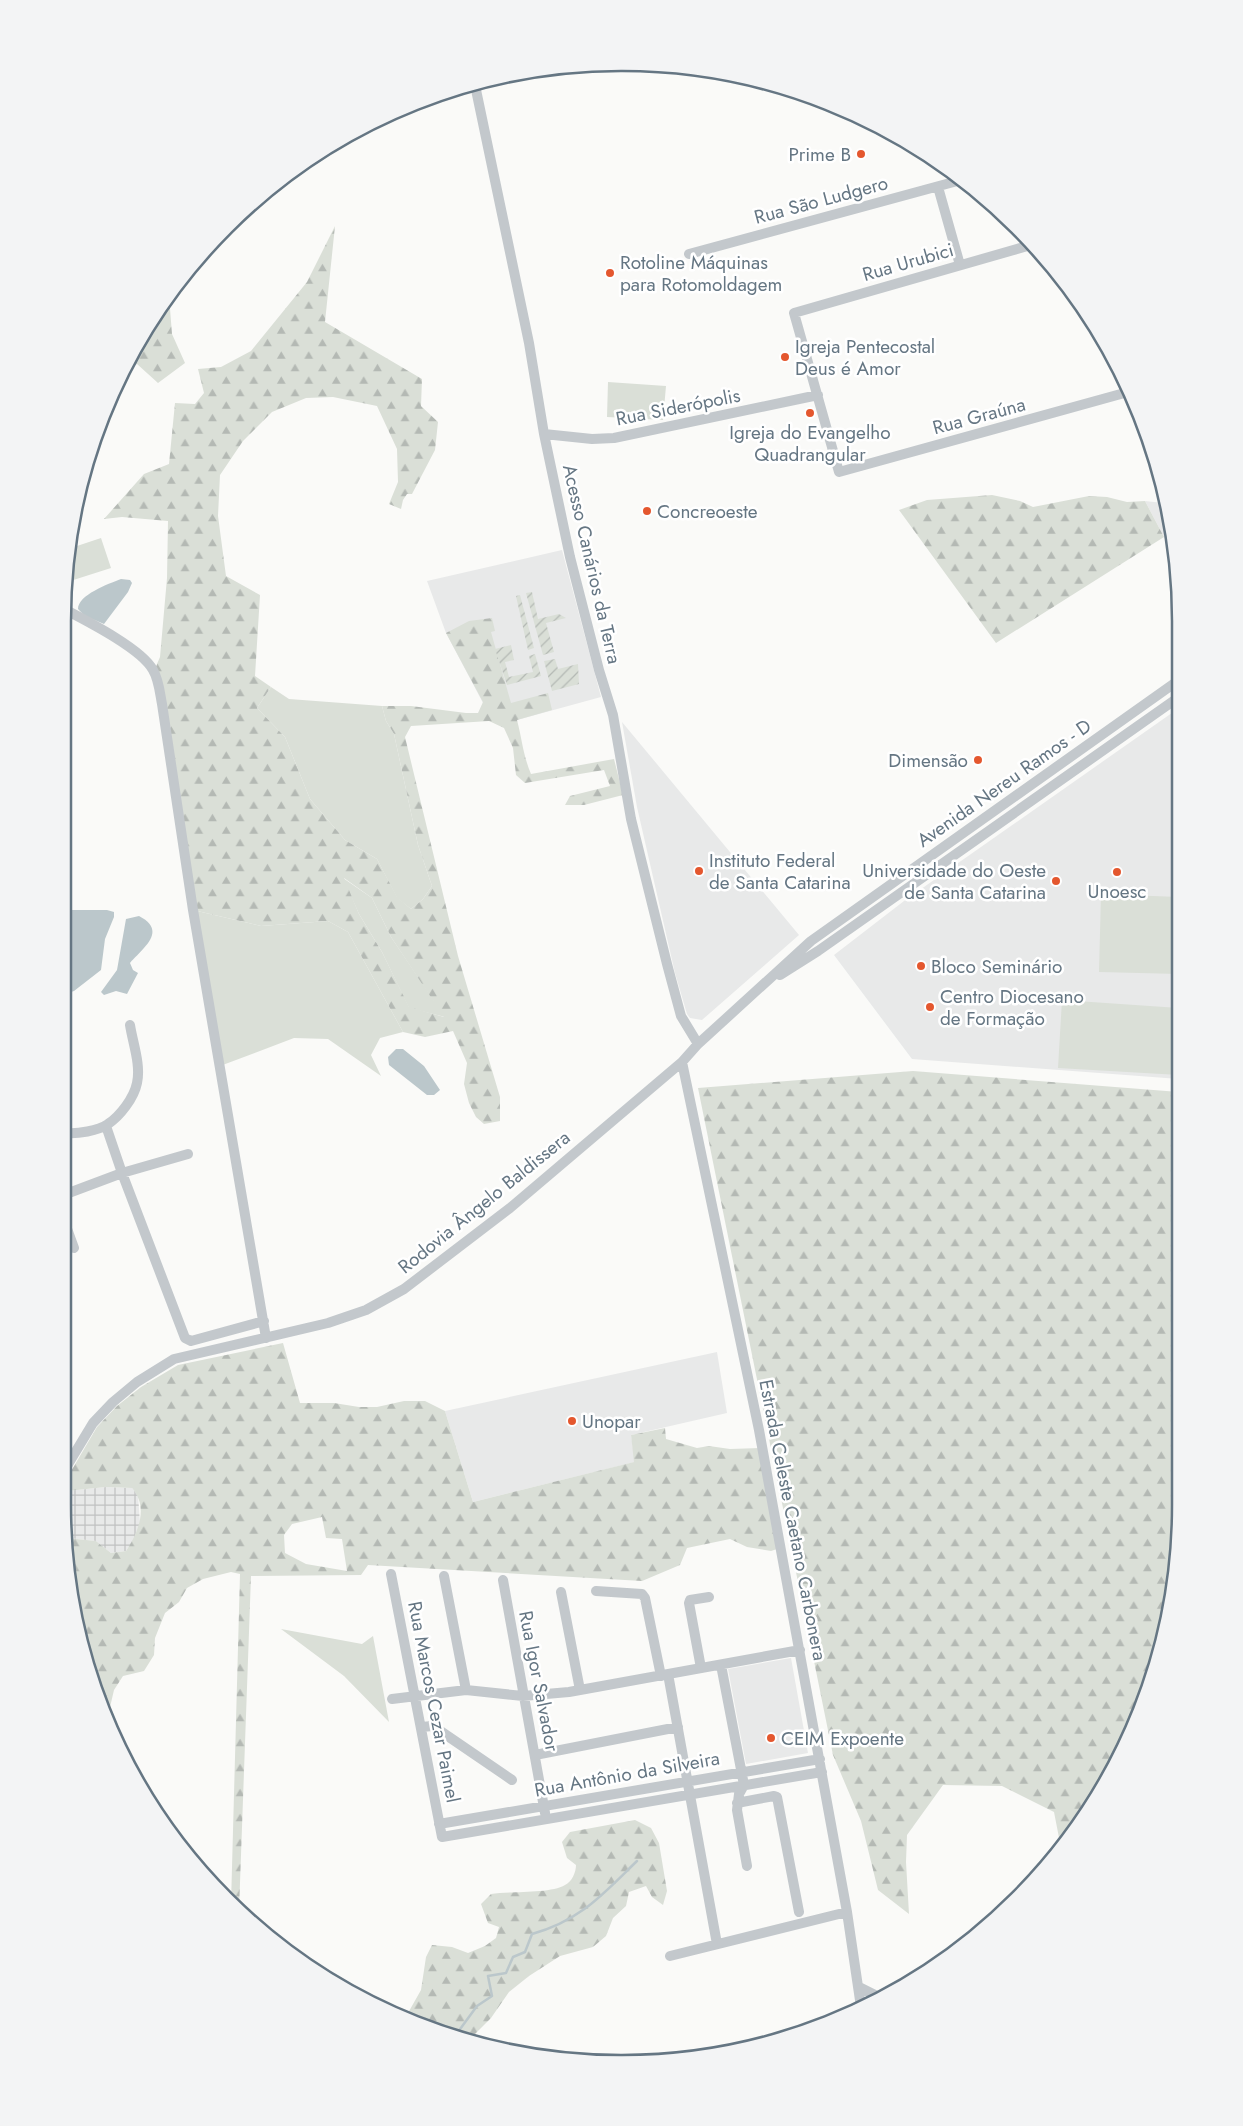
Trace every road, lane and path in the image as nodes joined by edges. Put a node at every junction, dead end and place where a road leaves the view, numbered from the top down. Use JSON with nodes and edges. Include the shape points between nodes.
{"nodes":[{"id":1,"x":476,"y":91,"type":"edge"},
{"id":2,"x":953,"y":183,"type":"edge"},
{"id":3,"x":938,"y":187,"type":"junction"},
{"id":4,"x":1024,"y":247,"type":"edge"},
{"id":5,"x":689,"y":254,"type":"dead end"},
{"id":6,"x":960,"y":265,"type":"junction"},
{"id":7,"x":1122,"y":394,"type":"edge"},
{"id":8,"x":818,"y":395,"type":"junction"},
{"id":9,"x":544,"y":434,"type":"junction"},
{"id":10,"x":71,"y":613,"type":"edge"},
{"id":11,"x":1172,"y":685,"type":"edge"},
{"id":12,"x":1172,"y":702,"type":"edge"},
{"id":13,"x":1095,"y":740,"type":"junction"},
{"id":14,"x":1103,"y":751,"type":"junction"},
{"id":15,"x":756,"y":990,"type":"junction"},
{"id":16,"x":130,"y":1025,"type":"dead end"},
{"id":17,"x":698,"y":1044,"type":"junction"},
{"id":18,"x":682,"y":1062,"type":"junction"},
{"id":19,"x":106,"y":1126,"type":"junction"},
{"id":20,"x":71,"y":1134,"type":"edge"},
{"id":21,"x":188,"y":1154,"type":"dead end"},
{"id":22,"x":122,"y":1173,"type":"junction"},
{"id":23,"x":71,"y":1192,"type":"edge"},
{"id":24,"x":71,"y":1240,"type":"edge"},
{"id":25,"x":74,"y":1248,"type":"dead end"},
{"id":26,"x":264,"y":1321,"type":"junction"},
{"id":27,"x":266,"y":1338,"type":"junction"},
{"id":28,"x":71,"y":1459,"type":"edge"},
{"id":29,"x":391,"y":1574,"type":"dead end"},
{"id":30,"x":444,"y":1576,"type":"dead end"},
{"id":31,"x":503,"y":1580,"type":"dead end"},
{"id":32,"x":561,"y":1592,"type":"dead end"},
{"id":33,"x":596,"y":1592,"type":"dead end"},
{"id":34,"x":709,"y":1597,"type":"dead end"},
{"id":35,"x":800,"y":1650,"type":"junction"},
{"id":36,"x":721,"y":1665,"type":"junction"},
{"id":37,"x":700,"y":1668,"type":"junction"},
{"id":38,"x":664,"y":1675,"type":"junction"},
{"id":39,"x":466,"y":1690,"type":"junction"},
{"id":40,"x":580,"y":1690,"type":"junction"},
{"id":41,"x":415,"y":1696,"type":"junction"},
{"id":42,"x":524,"y":1696,"type":"junction"},
{"id":43,"x":392,"y":1699,"type":"dead end"},
{"id":44,"x":420,"y":1727,"type":"junction"},
{"id":45,"x":678,"y":1727,"type":"junction"},
{"id":46,"x":535,"y":1755,"type":"junction"},
{"id":47,"x":820,"y":1759,"type":"junction"},
{"id":48,"x":822,"y":1772,"type":"junction"},
{"id":49,"x":742,"y":1773,"type":"junction"},
{"id":50,"x":512,"y":1780,"type":"dead end"},
{"id":51,"x":689,"y":1782,"type":"junction"},
{"id":52,"x":744,"y":1784,"type":"junction"},
{"id":53,"x":691,"y":1793,"type":"junction"},
{"id":54,"x":737,"y":1803,"type":"junction"},
{"id":55,"x":544,"y":1806,"type":"junction"},
{"id":56,"x":546,"y":1819,"type":"junction"},
{"id":57,"x":439,"y":1824,"type":"junction"},
{"id":58,"x":442,"y":1837,"type":"joint"},
{"id":59,"x":747,"y":1866,"type":"dead end"},
{"id":60,"x":799,"y":1912,"type":"dead end"},
{"id":61,"x":847,"y":1912,"type":"junction"},
{"id":62,"x":717,"y":1944,"type":"junction"},
{"id":63,"x":670,"y":1956,"type":"dead end"},
{"id":64,"x":859,"y":1987,"type":"junction"},
{"id":65,"x":873,"y":1994,"type":"edge"},
{"id":66,"x":860,"y":2000,"type":"edge"}],
"edges":[{"from":1,"to":9,"type":"street","name":"Acesso Canários da Terra","via":[[529,343]]},
{"from":2,"to":3,"type":"street","name":"Rua São Ludgero"},
{"from":3,"to":5,"type":"street","name":"Rua São Ludgero"},
{"from":3,"to":6,"type":"street"},
{"from":4,"to":6,"type":"street","name":"Rua Urubici"},
{"from":6,"to":8,"type":"street","name":"Rua Urubici","via":[[794,313]]},
{"from":7,"to":8,"type":"street","name":"Rua Graúna","via":[[839,472]]},
{"from":8,"to":9,"type":"street","name":"Rua Siderópolis","via":[[614,438]]},
{"from":9,"to":17,"type":"street","name":"Acesso Canários da Terra","via":[[570,557],[613,716],[631,819],[662,946],[681,1016]]},
{"from":10,"to":26,"type":"street","via":[[144,658],[154,672],[162,704],[193,910]]},
{"from":11,"to":13,"type":"street","name":"Avenida Nereu Ramos - D"},
{"from":12,"to":14,"type":"street","name":"Avenida Nereu Ramos - D"},
{"from":13,"to":14,"type":"street"},
{"from":13,"to":15,"type":"street","name":"Avenida Nereu Ramos - D","via":[[811,940]]},
{"from":14,"to":15,"type":"street","name":"Avenida Nereu Ramos - D","via":[[818,951]]},
{"from":15,"to":17,"type":"street","name":"Avenida Nereu Ramos - D"},
{"from":16,"to":19,"type":"street","via":[[138,1067],[137,1084],[129,1100]]},
{"from":17,"to":18,"type":"street","name":"Avenida Nereu Ramos - D"},
{"from":18,"to":27,"type":"street","name":"Rodovia Ângelo Baldissera","via":[[510,1208],[404,1289],[366,1310]]},
{"from":18,"to":35,"type":"street","name":"Estrada Celeste Caetano Carbonera","via":[[746,1367]]},
{"from":19,"to":20,"type":"street"},
{"from":19,"to":22,"type":"street"},
{"from":21,"to":22,"type":"street"},
{"from":22,"to":23,"type":"street"},
{"from":22,"to":26,"type":"street","via":[[185,1338],[191,1341]]},
{"from":24,"to":25,"type":"street"},
{"from":26,"to":27,"type":"street"},
{"from":27,"to":28,"type":"street","name":"Rodovia Ângelo Baldissera","via":[[174,1359],[137,1382],[93,1423]]},
{"from":29,"to":41,"type":"street","name":"Rua Marcos Cezar Paimel"},
{"from":30,"to":39,"type":"street"},
{"from":31,"to":42,"type":"street","name":"Rua Igor Salvador"},
{"from":32,"to":40,"type":"street"},
{"from":33,"to":38,"type":"street","via":[[642,1594],[646,1598]]},
{"from":34,"to":37,"type":"street","via":[[690,1600],[689,1603]]},
{"from":35,"to":36,"type":"street"},
{"from":35,"to":47,"type":"street","name":"Estrada Celeste Caetano Carbonera"},
{"from":36,"to":37,"type":"street"},
{"from":36,"to":49,"type":"street"},
{"from":37,"to":38,"type":"street"},
{"from":38,"to":40,"type":"street"},
{"from":38,"to":45,"type":"street"},
{"from":39,"to":41,"type":"street"},
{"from":39,"to":42,"type":"street"},
{"from":40,"to":42,"type":"street"},
{"from":41,"to":43,"type":"street"},
{"from":41,"to":44,"type":"street","name":"Rua Marcos Cezar Paimel"},
{"from":42,"to":46,"type":"street","name":"Rua Igor Salvador"},
{"from":44,"to":50,"type":"street","via":[[433,1726]]},
{"from":44,"to":57,"type":"street","name":"Rua Marcos Cezar Paimel"},
{"from":45,"to":46,"type":"street"},
{"from":45,"to":51,"type":"street"},
{"from":46,"to":55,"type":"street","name":"Rua Igor Salvador"},
{"from":47,"to":48,"type":"street","name":"Estrada Celeste Caetano Carbonera"},
{"from":47,"to":49,"type":"street","name":"Rua Antônio da Silveira"},
{"from":48,"to":52,"type":"street","name":"Rua Antônio da Silveira"},
{"from":48,"to":61,"type":"street","name":"Estrada Celeste Caetano Carbonera"},
{"from":49,"to":51,"type":"street","name":"Rua Antônio da Silveira"},
{"from":49,"to":52,"type":"street"},
{"from":51,"to":53,"type":"street"},
{"from":51,"to":55,"type":"street","name":"Rua Antônio da Silveira"},
{"from":52,"to":53,"type":"street","name":"Rua Antônio da Silveira"},
{"from":52,"to":54,"type":"street"},
{"from":53,"to":56,"type":"street","name":"Rua Antônio da Silveira"},
{"from":53,"to":62,"type":"street"},
{"from":54,"to":59,"type":"street"},
{"from":54,"to":60,"type":"street","via":[[778,1797]]},
{"from":55,"to":56,"type":"street","name":"Rua Igor Salvador"},
{"from":55,"to":57,"type":"street","name":"Rua Antônio da Silveira"},
{"from":56,"to":58,"type":"street","name":"Rua Antônio da Silveira"},
{"from":57,"to":58,"type":"street","name":"Rua Marcos Cezar Paimel"},
{"from":61,"to":62,"type":"street"},
{"from":61,"to":64,"type":"street","name":"Estrada Celeste Caetano Carbonera"},
{"from":62,"to":63,"type":"street"},
{"from":64,"to":65,"type":"street"},
{"from":64,"to":66,"type":"street","name":"Estrada Celeste Caetano Carbonera"}]}
